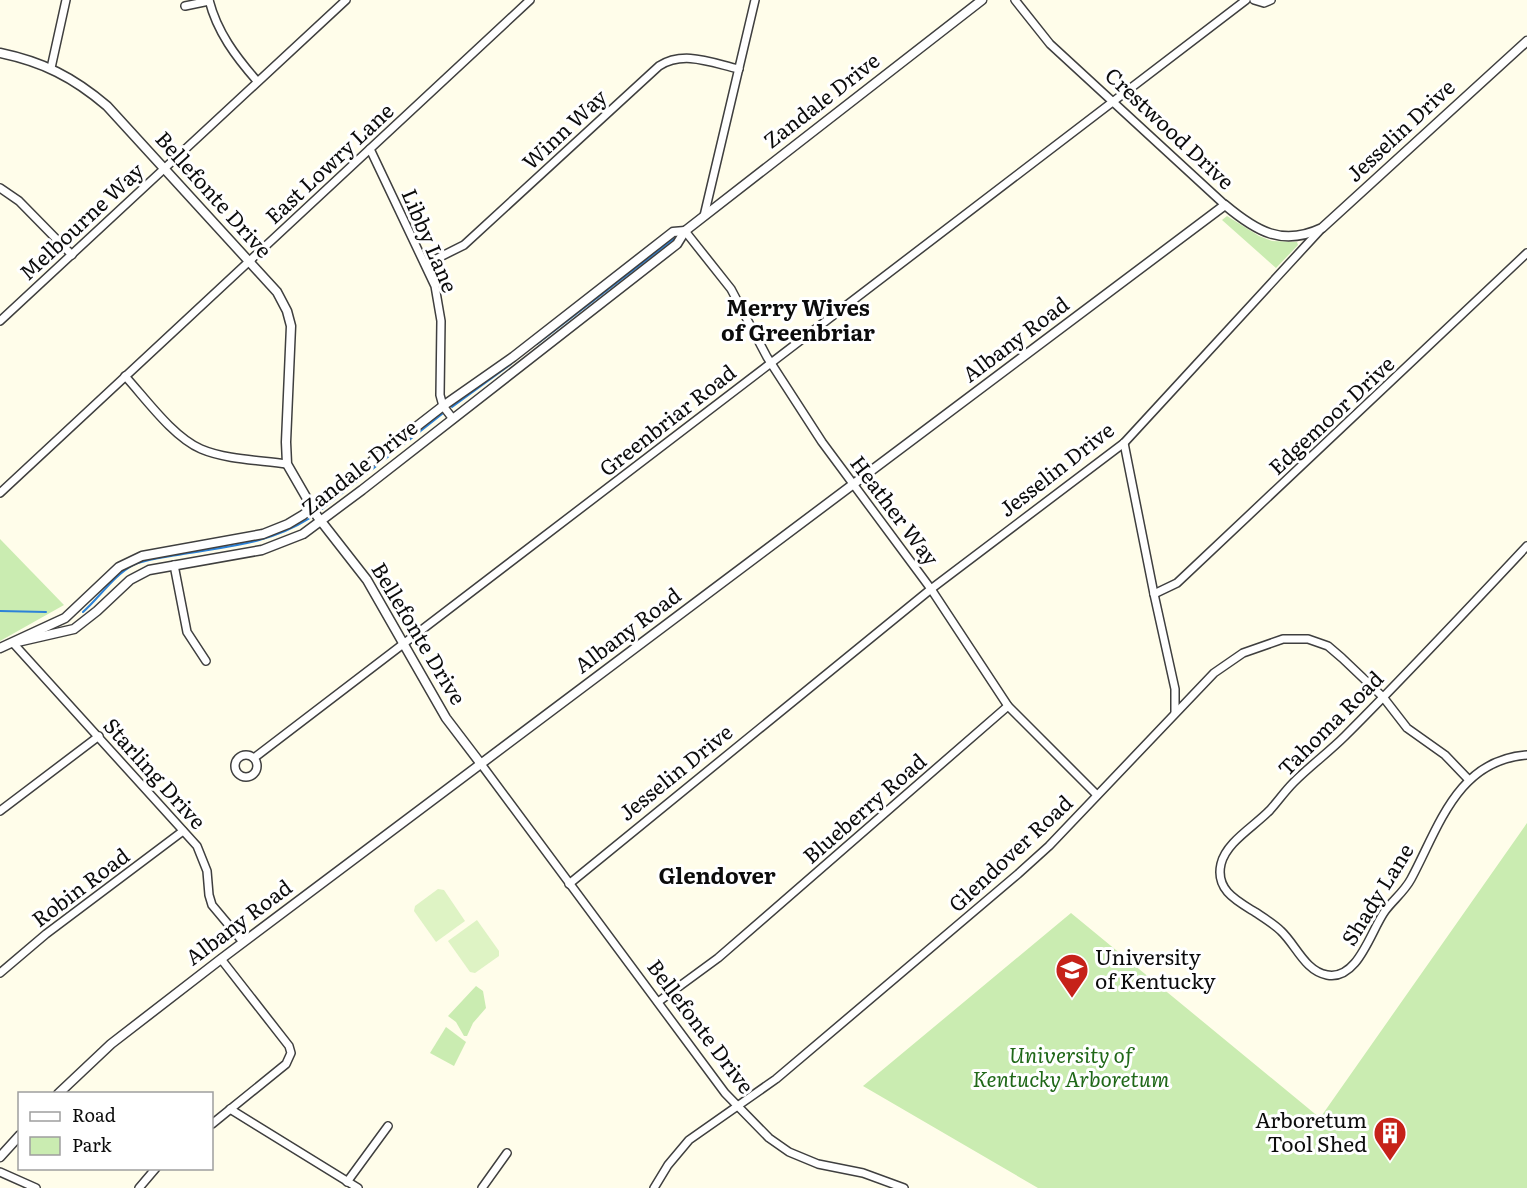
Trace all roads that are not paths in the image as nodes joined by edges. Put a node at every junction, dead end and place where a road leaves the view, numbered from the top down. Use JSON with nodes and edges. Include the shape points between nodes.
{"nodes":[{"id":1,"x":66,"y":0,"type":"edge"},
{"id":2,"x":209,"y":0,"type":"edge"},
{"id":3,"x":345,"y":0,"type":"edge"},
{"id":4,"x":530,"y":0,"type":"edge"},
{"id":5,"x":755,"y":0,"type":"edge"},
{"id":6,"x":982,"y":0,"type":"edge"},
{"id":7,"x":1015,"y":0,"type":"edge"},
{"id":8,"x":1246,"y":0,"type":"edge"},
{"id":9,"x":1254,"y":0,"type":"edge"},
{"id":10,"x":1271,"y":0,"type":"edge"},
{"id":11,"x":185,"y":6,"type":"dead end"},
{"id":12,"x":1527,"y":41,"type":"edge"},
{"id":13,"x":0,"y":53,"type":"edge"},
{"id":14,"x":51,"y":68,"type":"junction"},
{"id":15,"x":739,"y":69,"type":"junction"},
{"id":16,"x":258,"y":81,"type":"junction"},
{"id":17,"x":1113,"y":101,"type":"junction"},
{"id":18,"x":370,"y":149,"type":"junction"},
{"id":19,"x":164,"y":168,"type":"junction"},
{"id":20,"x":0,"y":188,"type":"edge"},
{"id":21,"x":1225,"y":205,"type":"junction"},
{"id":22,"x":704,"y":216,"type":"junction"},
{"id":23,"x":1322,"y":228,"type":"junction"},
{"id":24,"x":685,"y":231,"type":"junction"},
{"id":25,"x":1527,"y":253,"type":"edge"},
{"id":26,"x":72,"y":255,"type":"junction"},
{"id":27,"x":249,"y":262,"type":"junction"},
{"id":28,"x":426,"y":264,"type":"junction"},
{"id":29,"x":0,"y":321,"type":"edge"},
{"id":30,"x":771,"y":363,"type":"junction"},
{"id":31,"x":125,"y":376,"type":"junction"},
{"id":32,"x":443,"y":406,"type":"junction"},
{"id":33,"x":453,"y":419,"type":"junction"},
{"id":34,"x":1124,"y":443,"type":"junction"},
{"id":35,"x":287,"y":464,"type":"junction"},
{"id":36,"x":854,"y":484,"type":"junction"},
{"id":37,"x":0,"y":492,"type":"edge"},
{"id":38,"x":313,"y":507,"type":"junction"},
{"id":39,"x":321,"y":521,"type":"junction"},
{"id":40,"x":1527,"y":546,"type":"edge"},
{"id":41,"x":174,"y":565,"type":"junction"},
{"id":42,"x":931,"y":589,"type":"junction"},
{"id":43,"x":1154,"y":594,"type":"junction"},
{"id":44,"x":13,"y":643,"type":"junction"},
{"id":45,"x":404,"y":645,"type":"junction"},
{"id":46,"x":0,"y":648,"type":"edge"},
{"id":47,"x":206,"y":661,"type":"dead end"},
{"id":48,"x":1383,"y":697,"type":"junction"},
{"id":49,"x":1008,"y":706,"type":"junction"},
{"id":50,"x":1174,"y":715,"type":"junction"},
{"id":51,"x":99,"y":736,"type":"junction"},
{"id":52,"x":1527,"y":755,"type":"edge"},
{"id":53,"x":254,"y":758,"type":"dead end"},
{"id":54,"x":481,"y":764,"type":"junction"},
{"id":55,"x":1469,"y":780,"type":"junction"},
{"id":56,"x":1097,"y":795,"type":"junction"},
{"id":57,"x":0,"y":811,"type":"edge"},
{"id":58,"x":183,"y":831,"type":"junction"},
{"id":59,"x":569,"y":884,"type":"junction"},
{"id":60,"x":1275,"y":925,"type":"joint"},
{"id":61,"x":243,"y":942,"type":"junction"},
{"id":62,"x":221,"y":959,"type":"junction"},
{"id":63,"x":0,"y":973,"type":"edge"},
{"id":64,"x":658,"y":1002,"type":"junction"},
{"id":65,"x":60,"y":1092,"type":"edge"},
{"id":66,"x":737,"y":1107,"type":"junction"},
{"id":67,"x":230,"y":1109,"type":"junction"},
{"id":68,"x":213,"y":1123,"type":"edge"},
{"id":69,"x":388,"y":1126,"type":"dead end"},
{"id":70,"x":18,"y":1137,"type":"edge"},
{"id":71,"x":507,"y":1153,"type":"dead end"},
{"id":72,"x":0,"y":1157,"type":"edge"},
{"id":73,"x":154,"y":1170,"type":"edge"},
{"id":74,"x":0,"y":1172,"type":"edge"},
{"id":75,"x":347,"y":1182,"type":"junction"},
{"id":76,"x":36,"y":1188,"type":"edge"},
{"id":77,"x":139,"y":1188,"type":"edge"},
{"id":78,"x":358,"y":1188,"type":"edge"},
{"id":79,"x":482,"y":1188,"type":"edge"},
{"id":80,"x":654,"y":1188,"type":"edge"},
{"id":81,"x":904,"y":1188,"type":"edge"}],
"edges":[{"from":1,"to":14,"type":"street"},
{"from":2,"to":11,"type":"street"},
{"from":2,"to":16,"type":"street","via":[[225,40]]},
{"from":3,"to":16,"type":"street","name":"Melbourne Way"},
{"from":4,"to":18,"type":"street","name":"East Lowry Lane"},
{"from":5,"to":15,"type":"street"},
{"from":6,"to":22,"type":"street","name":"Zandale Drive"},
{"from":7,"to":17,"type":"street","name":"Crestwood Drive","via":[[1050,44]]},
{"from":8,"to":17,"type":"street","name":"Greenbriar Road"},
{"from":9,"to":10,"type":"street"},
{"from":12,"to":23,"type":"street","name":"Jesselin Drive"},
{"from":13,"to":14,"type":"street","name":"Bellefonte Drive"},
{"from":14,"to":19,"type":"street","name":"Bellefonte Drive","via":[[79,83],[107,106]]},
{"from":15,"to":22,"type":"street"},
{"from":15,"to":28,"type":"street","name":"Winn Way","via":[[683,57],[668,60],[464,244]]},
{"from":16,"to":19,"type":"street","name":"Melbourne Way"},
{"from":17,"to":21,"type":"street","name":"Crestwood Drive"},
{"from":17,"to":30,"type":"street","name":"Greenbriar Road"},
{"from":18,"to":27,"type":"street","name":"East Lowry Lane"},
{"from":18,"to":28,"type":"street","name":"Libby Lane"},
{"from":19,"to":26,"type":"street","name":"Melbourne Way"},
{"from":19,"to":27,"type":"street","name":"Bellefonte Drive"},
{"from":20,"to":26,"type":"street","via":[[19,201]]},
{"from":21,"to":23,"type":"street","name":"Crestwood Drive","via":[[1269,234],[1298,236]]},
{"from":21,"to":36,"type":"street","name":"Albany Road"},
{"from":22,"to":24,"type":"street","name":"Zandale Drive"},
{"from":23,"to":34,"type":"street","name":"Jesselin Drive"},
{"from":24,"to":30,"type":"street","name":"Heather Way","via":[[731,289]]},
{"from":24,"to":32,"type":"street","name":"Zandale Drive","via":[[673,232],[513,357]]},
{"from":24,"to":33,"type":"street","name":"Zandale Drive","via":[[677,244]]},
{"from":25,"to":43,"type":"street","name":"Edgemoor Drive","via":[[1177,583]]},
{"from":26,"to":29,"type":"street","name":"Melbourne Way"},
{"from":27,"to":31,"type":"street","name":"East Lowry Lane"},
{"from":27,"to":35,"type":"street","name":"Bellefonte Drive","via":[[277,292],[290,318]]},
{"from":28,"to":32,"type":"street","name":"Libby Lane","via":[[440,309]]},
{"from":30,"to":36,"type":"street","name":"Heather Way"},
{"from":30,"to":45,"type":"street","name":"Greenbriar Road"},
{"from":31,"to":35,"type":"street","via":[[191,445],[209,452]]},
{"from":31,"to":37,"type":"street","name":"East Lowry Lane"},
{"from":32,"to":33,"type":"street"},
{"from":32,"to":38,"type":"street","name":"Zandale Drive"},
{"from":33,"to":39,"type":"street","name":"Zandale Drive"},
{"from":34,"to":42,"type":"street","name":"Jesselin Drive"},
{"from":34,"to":43,"type":"street"},
{"from":35,"to":38,"type":"street","name":"Bellefonte Drive"},
{"from":36,"to":42,"type":"street","name":"Heather Way"},
{"from":36,"to":54,"type":"street","name":"Albany Road"},
{"from":38,"to":39,"type":"street","name":"Bellefonte Drive"},
{"from":38,"to":44,"type":"street","name":"Zandale Drive","via":[[288,524],[263,534],[165,550],[135,559],[119,567],[65,618]]},
{"from":39,"to":41,"type":"street","name":"Zandale Drive","via":[[272,548]]},
{"from":39,"to":45,"type":"street","name":"Bellefonte Drive","via":[[367,580]]},
{"from":40,"to":48,"type":"street","name":"Tahoma Road"},
{"from":41,"to":44,"type":"street","name":"Zandale Drive","via":[[137,575],[74,629]]},
{"from":41,"to":47,"type":"street","via":[[187,632]]},
{"from":42,"to":49,"type":"street","name":"Heather Way"},
{"from":42,"to":59,"type":"street","name":"Jesselin Drive"},
{"from":43,"to":50,"type":"street","via":[[1175,689]]},
{"from":44,"to":46,"type":"street","name":"Zandale Drive"},
{"from":44,"to":51,"type":"street","name":"Starling Drive"},
{"from":45,"to":53,"type":"street","name":"Greenbriar Road"},
{"from":45,"to":54,"type":"street","name":"Bellefonte Drive","via":[[446,718]]},
{"from":48,"to":50,"type":"street","name":"Glendover Road","via":[[1328,646],[1308,639],[1283,639],[1243,653],[1223,666]]},
{"from":48,"to":55,"type":"street","name":"Glendover Road","via":[[1407,728],[1445,755]]},
{"from":48,"to":60,"type":"street","name":"Tahoma Road","via":[[1223,858],[1220,874],[1227,892]]},
{"from":49,"to":56,"type":"street","name":"Heather Way"},
{"from":49,"to":64,"type":"street","name":"Blueberry Road","via":[[718,958]]},
{"from":50,"to":56,"type":"street","name":"Glendover Road"},
{"from":51,"to":57,"type":"street"},
{"from":51,"to":58,"type":"street","name":"Starling Drive"},
{"from":52,"to":55,"type":"street","name":"Shady Lane","via":[[1501,760]]},
{"from":54,"to":59,"type":"street","name":"Bellefonte Drive"},
{"from":54,"to":61,"type":"street","name":"Albany Road"},
{"from":55,"to":60,"type":"street","name":"Shady Lane","via":[[1441,818],[1410,882],[1384,912],[1351,967],[1333,975],[1317,971]]},
{"from":56,"to":66,"type":"street","name":"Glendover Road","via":[[1010,881],[776,1079]]},
{"from":58,"to":61,"type":"street","name":"Starling Drive","via":[[201,854],[212,904]]},
{"from":58,"to":63,"type":"street","name":"Robin Road"},
{"from":59,"to":64,"type":"street","name":"Bellefonte Drive"},
{"from":61,"to":62,"type":"street","name":"Albany Road"},
{"from":62,"to":65,"type":"street","name":"Albany Road","via":[[111,1044]]},
{"from":62,"to":67,"type":"street","via":[[291,1053],[286,1064]]},
{"from":64,"to":66,"type":"street","name":"Bellefonte Drive"},
{"from":66,"to":80,"type":"street","name":"Glendover Road","via":[[689,1140]]},
{"from":66,"to":81,"type":"street","name":"Bellefonte Drive","via":[[790,1153]]},
{"from":67,"to":68,"type":"street"},
{"from":67,"to":75,"type":"street"},
{"from":69,"to":75,"type":"street"},
{"from":70,"to":72,"type":"street"},
{"from":71,"to":79,"type":"street"},
{"from":73,"to":77,"type":"street"},
{"from":74,"to":76,"type":"street"},
{"from":75,"to":78,"type":"street"}]}
